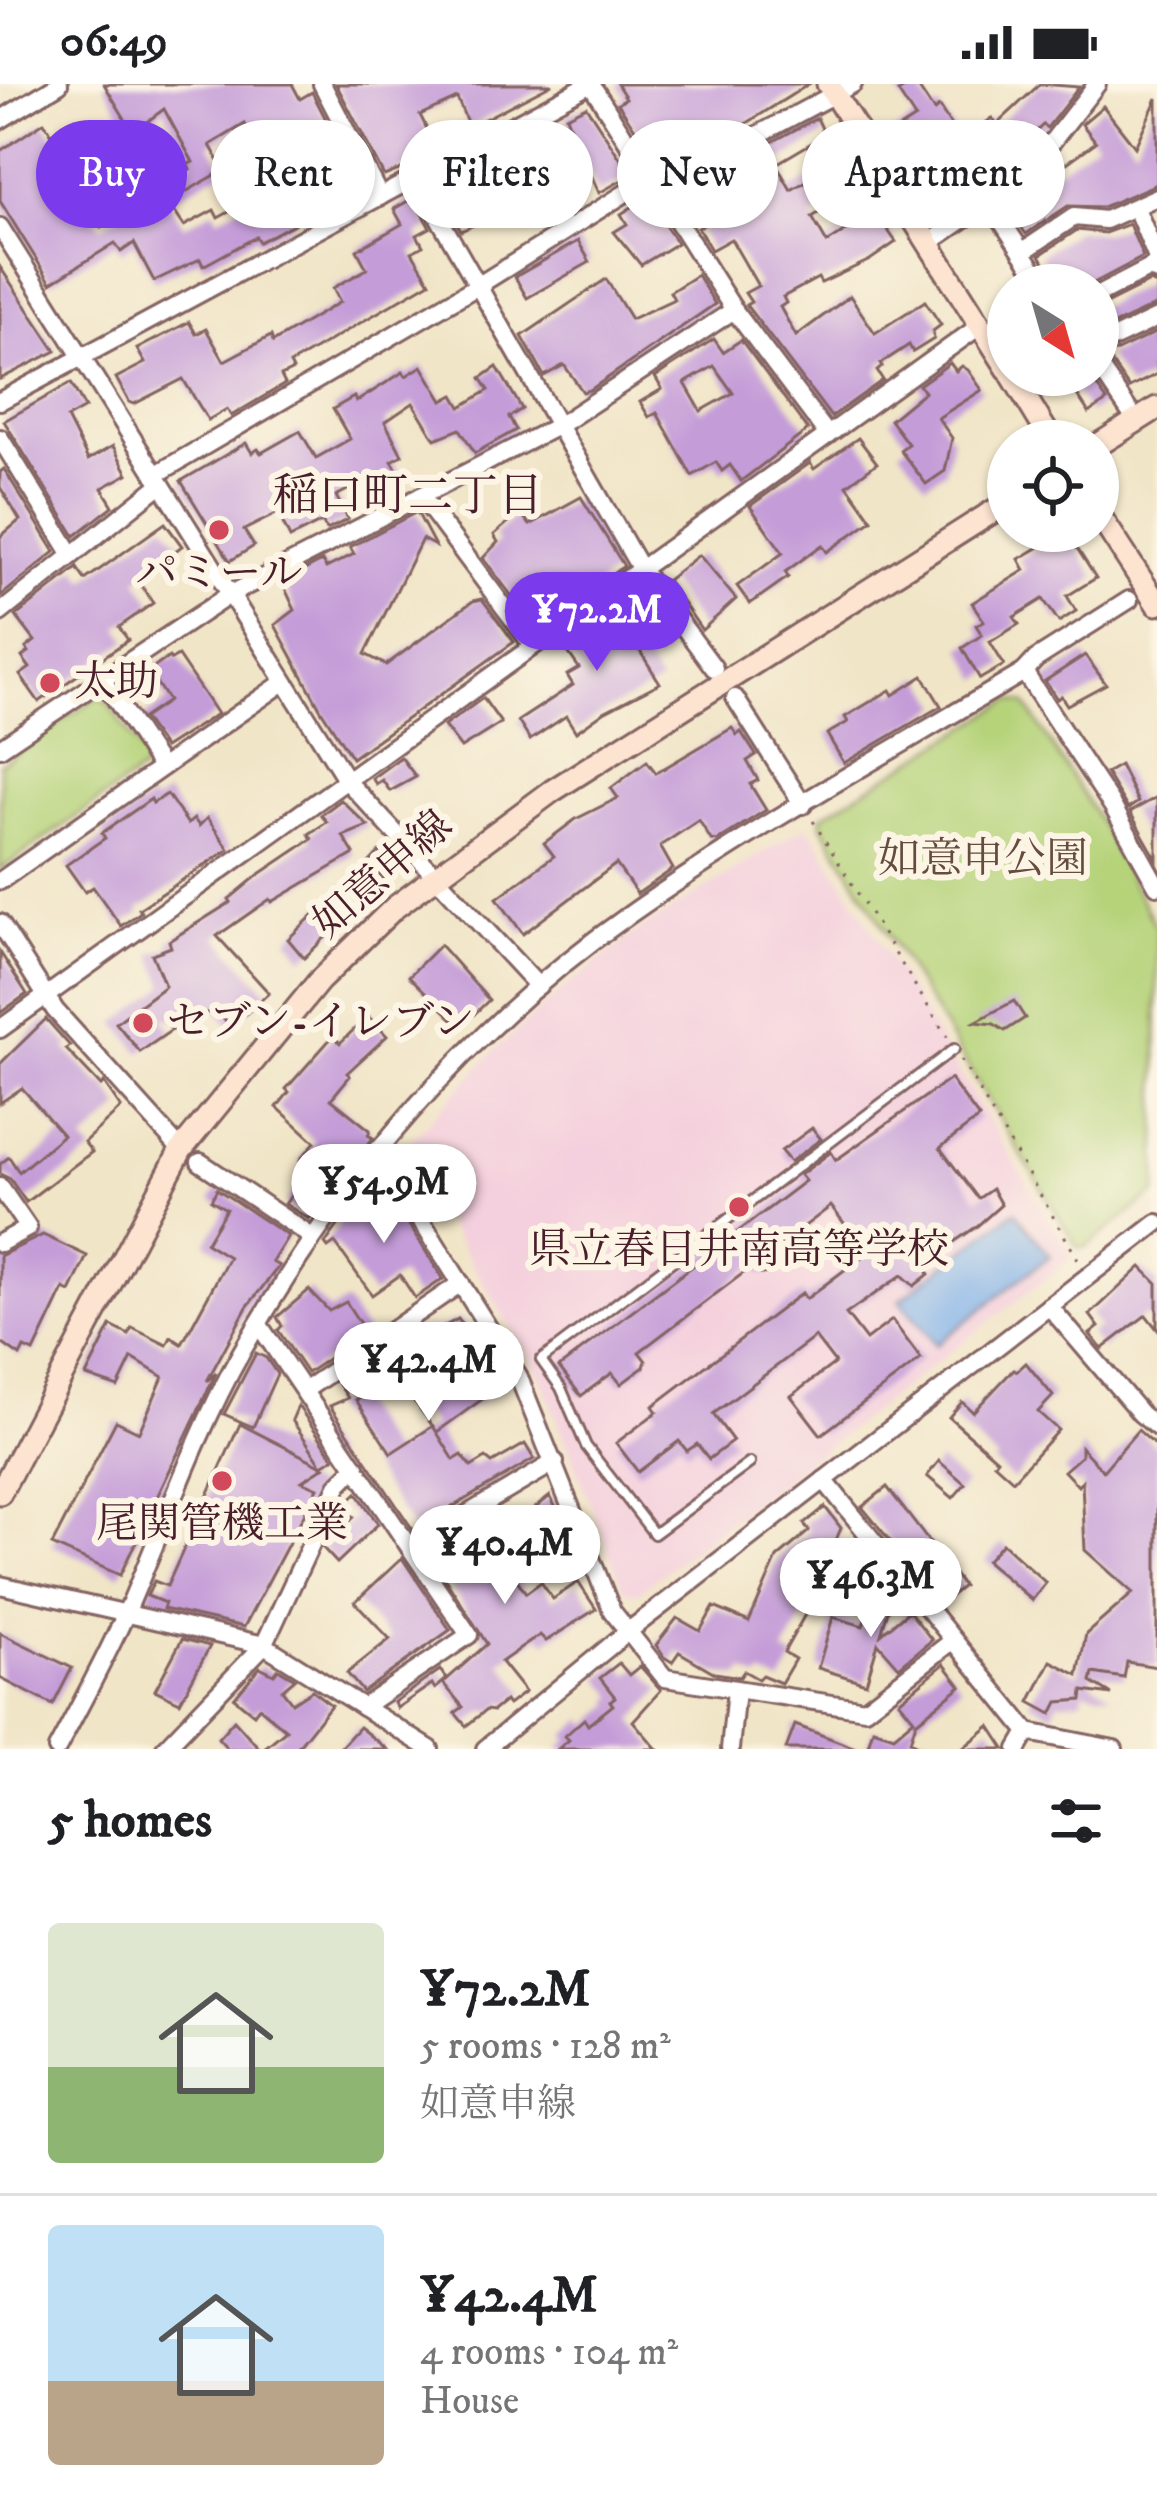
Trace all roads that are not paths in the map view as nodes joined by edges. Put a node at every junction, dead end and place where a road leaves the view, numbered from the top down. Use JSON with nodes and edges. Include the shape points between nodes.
{"nodes":[{"id":1,"x":59,"y":84,"type":"edge"},
{"id":2,"x":322,"y":84,"type":"edge"},
{"id":3,"x":590,"y":84,"type":"edge"},
{"id":4,"x":1097,"y":84,"type":"edge"},
{"id":5,"x":838,"y":87,"type":"edge"},
{"id":6,"x":0,"y":120,"type":"edge"},
{"id":7,"x":523,"y":120,"type":"edge"},
{"id":8,"x":775,"y":120,"type":"edge"},
{"id":9,"x":1065,"y":125,"type":"edge"},
{"id":10,"x":617,"y":128,"type":"edge"},
{"id":11,"x":399,"y":187,"type":"edge"},
{"id":12,"x":380,"y":197,"type":"junction"},
{"id":13,"x":1157,"y":197,"type":"edge"},
{"id":14,"x":617,"y":204,"type":"edge"},
{"id":15,"x":1136,"y":208,"type":"junction"},
{"id":16,"x":0,"y":227,"type":"edge"},
{"id":17,"x":445,"y":228,"type":"edge"},
{"id":18,"x":681,"y":228,"type":"edge"},
{"id":19,"x":950,"y":228,"type":"edge"},
{"id":20,"x":1006,"y":228,"type":"edge"},
{"id":21,"x":928,"y":243,"type":"junction"},
{"id":22,"x":1022,"y":252,"type":"junction"},
{"id":23,"x":8,"y":255,"type":"edge"},
{"id":24,"x":1030,"y":264,"type":"edge"},
{"id":25,"x":1155,"y":269,"type":"edge"},
{"id":26,"x":478,"y":285,"type":"junction"},
{"id":27,"x":1119,"y":285,"type":"edge"},
{"id":28,"x":734,"y":310,"type":"junction"},
{"id":29,"x":1157,"y":318,"type":"edge"},
{"id":30,"x":981,"y":325,"type":"junction"},
{"id":31,"x":987,"y":335,"type":"edge"},
{"id":32,"x":1119,"y":336,"type":"edge"},
{"id":33,"x":84,"y":357,"type":"junction"},
{"id":34,"x":1119,"y":396,"type":"edge"},
{"id":35,"x":0,"y":401,"type":"edge"},
{"id":36,"x":1157,"y":408,"type":"edge"},
{"id":37,"x":1136,"y":422,"type":"junction"},
{"id":38,"x":561,"y":424,"type":"junction"},
{"id":39,"x":1119,"y":432,"type":"edge"},
{"id":40,"x":828,"y":435,"type":"junction"},
{"id":41,"x":3,"y":450,"type":"edge"},
{"id":42,"x":158,"y":480,"type":"junction"},
{"id":43,"x":421,"y":496,"type":"junction"},
{"id":44,"x":987,"y":515,"type":"edge"},
{"id":45,"x":1119,"y":545,"type":"edge"},
{"id":46,"x":72,"y":555,"type":"junction"},
{"id":47,"x":640,"y":568,"type":"junction"},
{"id":48,"x":229,"y":595,"type":"junction"},
{"id":49,"x":1129,"y":600,"type":"dead end"},
{"id":50,"x":1157,"y":604,"type":"edge"},
{"id":51,"x":0,"y":613,"type":"edge"},
{"id":52,"x":533,"y":646,"type":"junction"},
{"id":53,"x":714,"y":668,"type":"dead end"},
{"id":54,"x":1024,"y":672,"type":"junction"},
{"id":55,"x":102,"y":679,"type":"junction"},
{"id":56,"x":284,"y":682,"type":"junction"},
{"id":57,"x":735,"y":698,"type":"dead end"},
{"id":58,"x":0,"y":748,"type":"edge"},
{"id":59,"x":161,"y":767,"type":"junction"},
{"id":60,"x":348,"y":782,"type":"junction"},
{"id":61,"x":803,"y":805,"type":"junction"},
{"id":62,"x":435,"y":875,"type":"junction"},
{"id":63,"x":0,"y":881,"type":"edge"},
{"id":64,"x":1157,"y":886,"type":"edge"},
{"id":65,"x":0,"y":923,"type":"edge"},
{"id":66,"x":538,"y":986,"type":"junction"},
{"id":67,"x":48,"y":994,"type":"junction"},
{"id":68,"x":0,"y":1029,"type":"edge"},
{"id":69,"x":954,"y":1049,"type":"dead end"},
{"id":70,"x":377,"y":1150,"type":"junction"},
{"id":71,"x":190,"y":1156,"type":"junction"},
{"id":72,"x":0,"y":1187,"type":"edge"},
{"id":73,"x":1157,"y":1222,"type":"edge"},
{"id":74,"x":312,"y":1237,"type":"junction"},
{"id":75,"x":0,"y":1243,"type":"edge"},
{"id":76,"x":461,"y":1283,"type":"junction"},
{"id":77,"x":1049,"y":1306,"type":"junction"},
{"id":78,"x":259,"y":1325,"type":"junction"},
{"id":79,"x":305,"y":1390,"type":"junction"},
{"id":80,"x":1157,"y":1427,"type":"edge"},
{"id":81,"x":8,"y":1458,"type":"edge"},
{"id":82,"x":554,"y":1462,"type":"junction"},
{"id":83,"x":749,"y":1463,"type":"dead end"},
{"id":84,"x":356,"y":1467,"type":"junction"},
{"id":85,"x":824,"y":1480,"type":"junction"},
{"id":86,"x":0,"y":1493,"type":"edge"},
{"id":87,"x":410,"y":1548,"type":"junction"},
{"id":88,"x":0,"y":1585,"type":"edge"},
{"id":89,"x":125,"y":1615,"type":"junction"},
{"id":90,"x":626,"y":1633,"type":"junction"},
{"id":91,"x":951,"y":1642,"type":"junction"},
{"id":92,"x":264,"y":1645,"type":"junction"},
{"id":93,"x":736,"y":1690,"type":"junction"},
{"id":94,"x":363,"y":1707,"type":"junction"},
{"id":95,"x":1028,"y":1732,"type":"junction"},
{"id":96,"x":66,"y":1744,"type":"edge"},
{"id":97,"x":164,"y":1749,"type":"edge"},
{"id":98,"x":430,"y":1749,"type":"edge"},
{"id":99,"x":485,"y":1749,"type":"edge"},
{"id":100,"x":730,"y":1749,"type":"edge"},
{"id":101,"x":1018,"y":1749,"type":"edge"},
{"id":102,"x":1114,"y":1749,"type":"edge"}],
"edges":[{"from":1,"to":6,"type":"street"},
{"from":2,"to":12,"type":"street"},
{"from":3,"to":7,"type":"street"},
{"from":3,"to":10,"type":"street"},
{"from":4,"to":9,"type":"street"},
{"from":5,"to":8,"type":"street"},
{"from":5,"to":21,"type":"street"},
{"from":11,"to":12,"type":"street"},
{"from":12,"to":33,"type":"street"},
{"from":13,"to":15,"type":"street"},
{"from":14,"to":26,"type":"street"},
{"from":15,"to":22,"type":"street","via":[[1106,220],[1074,217]]},
{"from":15,"to":25,"type":"street"},
{"from":16,"to":23,"type":"street"},
{"from":17,"to":26,"type":"street"},
{"from":18,"to":28,"type":"street"},
{"from":19,"to":21,"type":"street"},
{"from":20,"to":22,"type":"street"},
{"from":21,"to":30,"type":"street"},
{"from":22,"to":24,"type":"street"},
{"from":23,"to":33,"type":"street"},
{"from":25,"to":27,"type":"street"},
{"from":26,"to":38,"type":"street"},
{"from":26,"to":42,"type":"street"},
{"from":28,"to":38,"type":"street"},
{"from":28,"to":40,"type":"street"},
{"from":29,"to":32,"type":"street"},
{"from":30,"to":31,"type":"street"},
{"from":30,"to":40,"type":"street"},
{"from":33,"to":35,"type":"street"},
{"from":33,"to":42,"type":"street"},
{"from":34,"to":37,"type":"street"},
{"from":36,"to":37,"type":"street"},
{"from":37,"to":39,"type":"street"},
{"from":38,"to":43,"type":"street"},
{"from":38,"to":47,"type":"street"},
{"from":40,"to":47,"type":"street"},
{"from":41,"to":46,"type":"street"},
{"from":42,"to":46,"type":"street"},
{"from":42,"to":48,"type":"street"},
{"from":43,"to":48,"type":"street"},
{"from":43,"to":52,"type":"street"},
{"from":44,"to":62,"type":"street","name":"如意申線","via":[[552,791]]},
{"from":45,"to":50,"type":"street"},
{"from":46,"to":51,"type":"street"},
{"from":47,"to":52,"type":"street"},
{"from":47,"to":53,"type":"street"},
{"from":48,"to":55,"type":"street"},
{"from":48,"to":56,"type":"street"},
{"from":49,"to":54,"type":"street"},
{"from":52,"to":60,"type":"street"},
{"from":54,"to":61,"type":"street"},
{"from":54,"to":64,"type":"street"},
{"from":55,"to":58,"type":"street"},
{"from":55,"to":59,"type":"street"},
{"from":56,"to":59,"type":"street"},
{"from":56,"to":60,"type":"street"},
{"from":57,"to":61,"type":"street"},
{"from":59,"to":63,"type":"street"},
{"from":60,"to":62,"type":"street"},
{"from":60,"to":67,"type":"street"},
{"from":61,"to":66,"type":"street","via":[[628,915]]},
{"from":62,"to":66,"type":"street"},
{"from":62,"to":71,"type":"street","name":"如意申線","via":[[320,982]]},
{"from":65,"to":67,"type":"street"},
{"from":66,"to":70,"type":"street"},
{"from":67,"to":68,"type":"street"},
{"from":67,"to":71,"type":"street"},
{"from":69,"to":83,"type":"lane","via":[[541,1360],[586,1446],[654,1534]]},
{"from":70,"to":74,"type":"street"},
{"from":70,"to":76,"type":"street"},
{"from":71,"to":74,"type":"street"},
{"from":71,"to":81,"type":"street","name":"如意申線"},
{"from":72,"to":75,"type":"street","via":[[28,1228]]},
{"from":73,"to":77,"type":"street"},
{"from":74,"to":78,"type":"street"},
{"from":76,"to":79,"type":"street"},
{"from":76,"to":82,"type":"street","via":[[518,1375]]},
{"from":77,"to":80,"type":"street"},
{"from":77,"to":85,"type":"street"},
{"from":78,"to":79,"type":"street"},
{"from":78,"to":89,"type":"street"},
{"from":79,"to":84,"type":"street"},
{"from":81,"to":86,"type":"street","name":"如意申線"},
{"from":82,"to":87,"type":"street"},
{"from":82,"to":90,"type":"street"},
{"from":84,"to":87,"type":"street"},
{"from":84,"to":92,"type":"street","via":[[338,1484]]},
{"from":85,"to":90,"type":"street"},
{"from":85,"to":91,"type":"street"},
{"from":87,"to":94,"type":"street","via":[[469,1635]]},
{"from":88,"to":89,"type":"street"},
{"from":89,"to":92,"type":"street"},
{"from":89,"to":96,"type":"street"},
{"from":90,"to":93,"type":"street","via":[[665,1678]]},
{"from":90,"to":99,"type":"street"},
{"from":91,"to":93,"type":"street","via":[[865,1709]]},
{"from":91,"to":95,"type":"street"},
{"from":92,"to":94,"type":"street"},
{"from":92,"to":97,"type":"street"},
{"from":93,"to":100,"type":"street"},
{"from":94,"to":98,"type":"street"},
{"from":95,"to":101,"type":"street"},
{"from":95,"to":102,"type":"street"}]}
